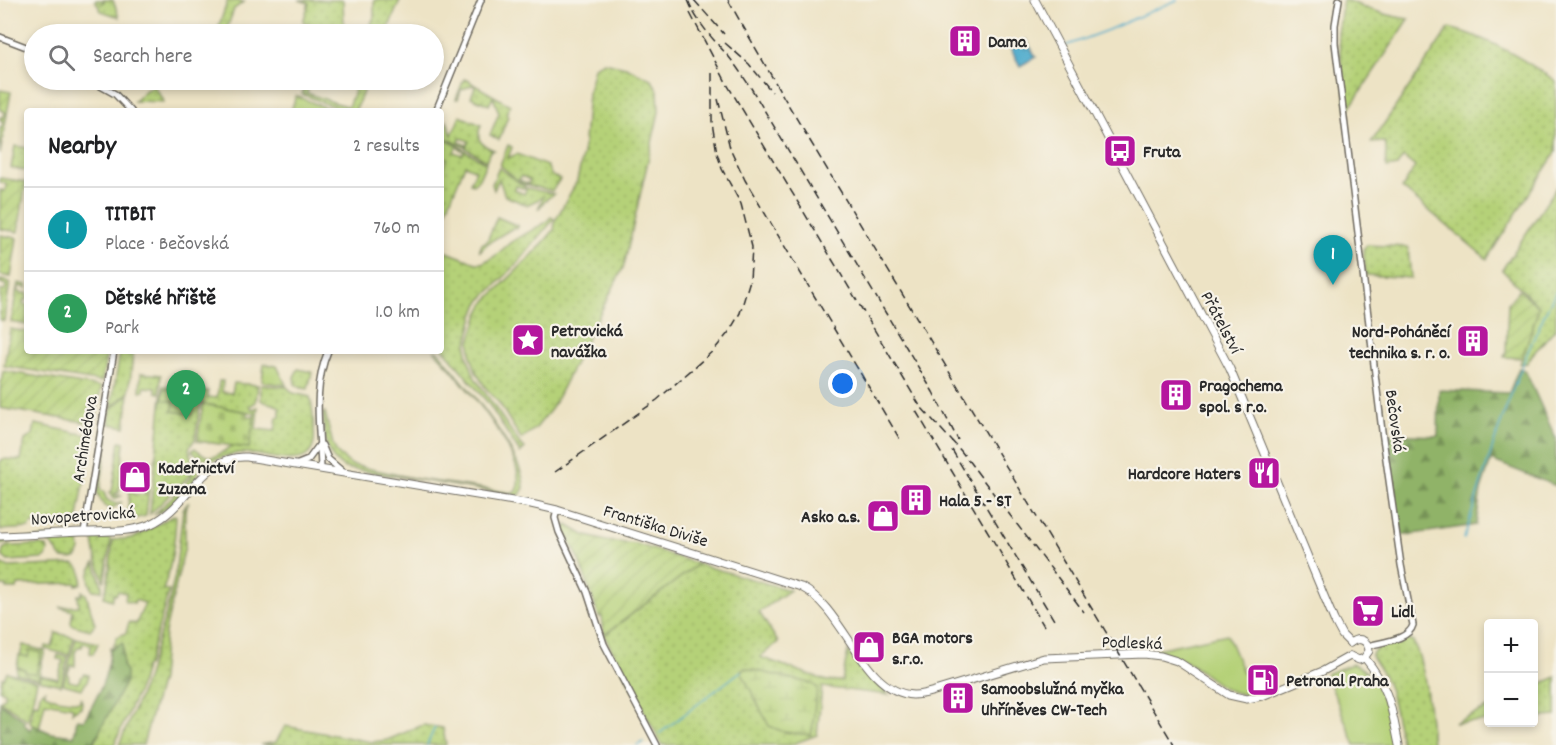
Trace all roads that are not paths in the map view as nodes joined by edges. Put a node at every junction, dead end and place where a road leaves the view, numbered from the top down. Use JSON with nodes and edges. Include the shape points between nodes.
{"nodes":[{"id":1,"x":481,"y":0,"type":"edge"},
{"id":2,"x":1035,"y":0,"type":"edge"},
{"id":3,"x":1339,"y":0,"type":"edge"},
{"id":4,"x":0,"y":37,"type":"edge"},
{"id":5,"x":24,"y":46,"type":"edge"},
{"id":6,"x":108,"y":90,"type":"edge"},
{"id":7,"x":128,"y":108,"type":"edge"},
{"id":8,"x":437,"y":108,"type":"edge"},
{"id":9,"x":114,"y":354,"type":"edge"},
{"id":10,"x":327,"y":354,"type":"edge"},
{"id":11,"x":320,"y":441,"type":"junction"},
{"id":12,"x":292,"y":465,"type":"junction"},
{"id":13,"x":321,"y":470,"type":"junction"},
{"id":14,"x":358,"y":476,"type":"junction"},
{"id":15,"x":557,"y":510,"type":"junction"},
{"id":16,"x":84,"y":532,"type":"junction"},
{"id":17,"x":0,"y":536,"type":"edge"},
{"id":18,"x":1350,"y":643,"type":"junction"},
{"id":19,"x":1368,"y":646,"type":"junction"},
{"id":20,"x":1350,"y":656,"type":"junction"},
{"id":21,"x":1365,"y":658,"type":"junction"},
{"id":22,"x":898,"y":690,"type":"joint"},
{"id":23,"x":657,"y":745,"type":"edge"},
{"id":24,"x":1398,"y":745,"type":"edge"}],
"edges":[{"from":1,"to":8,"type":"street"},
{"from":2,"to":18,"type":"main road","name":"Přátelství","via":[[1230,369],[1334,621]]},
{"from":3,"to":19,"type":"street","name":"Bečovská","via":[[1334,34],[1382,431],[1412,620],[1412,630],[1403,636]]},
{"from":4,"to":5,"type":"street"},
{"from":6,"to":7,"type":"street"},
{"from":9,"to":16,"type":"street","name":"Archimédova"},
{"from":10,"to":11,"type":"street","via":[[318,393]]},
{"from":11,"to":12,"type":"street","via":[[308,460]]},
{"from":11,"to":13,"type":"street"},
{"from":11,"to":14,"type":"street","via":[[332,464]]},
{"from":12,"to":13,"type":"main road","name":"Novopetrovická"},
{"from":12,"to":16,"type":"main road","name":"Novopetrovická","via":[[247,457],[227,460],[204,475],[154,523],[130,530]]},
{"from":13,"to":14,"type":"main road","name":"Novopetrovická"},
{"from":14,"to":15,"type":"main road","name":"Františka Diviše"},
{"from":15,"to":22,"type":"main road","name":"Františka Diviše","via":[[806,590],[826,606],[880,680]]},
{"from":15,"to":23,"type":"street","via":[[559,532],[587,592],[604,644]]},
{"from":16,"to":17,"type":"main road","name":"Novopetrovická"},
{"from":18,"to":19,"type":"main road","via":[[1360,639]]},
{"from":18,"to":20,"type":"main road"},
{"from":19,"to":21,"type":"main road"},
{"from":20,"to":21,"type":"main road","via":[[1356,660]]},
{"from":20,"to":22,"type":"main road","name":"Podleská","via":[[1323,671],[1247,699],[1229,694],[1177,661],[1144,654],[1044,658],[924,694]]},
{"from":21,"to":24,"type":"main road","via":[[1386,689]]}]}
